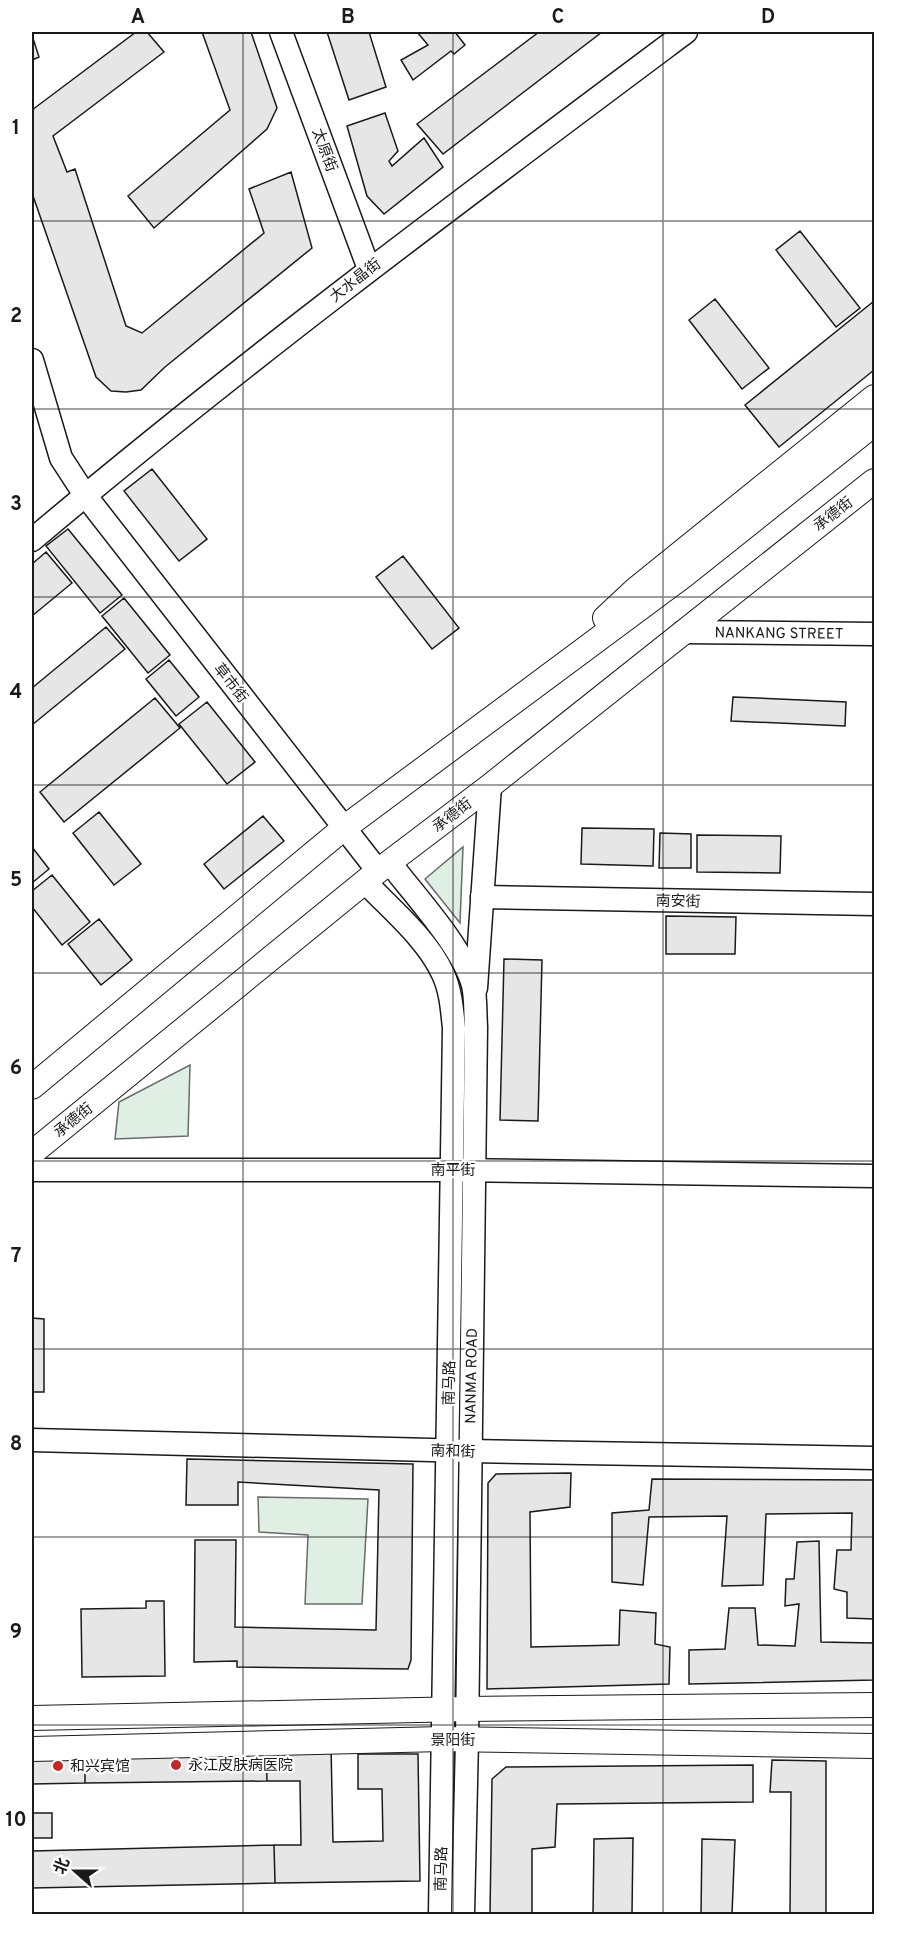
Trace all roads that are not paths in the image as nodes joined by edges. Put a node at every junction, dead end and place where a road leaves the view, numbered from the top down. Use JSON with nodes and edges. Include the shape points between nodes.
{"nodes":[{"id":1,"x":281,"y":32,"type":"edge"},
{"id":2,"x":686,"y":32,"type":"edge"},
{"id":3,"x":369,"y":269,"type":"junction"},
{"id":4,"x":32,"y":360,"type":"edge"},
{"id":5,"x":874,"y":397,"type":"edge"},
{"id":6,"x":874,"y":424,"type":"edge"},
{"id":7,"x":874,"y":481,"type":"edge"},
{"id":8,"x":85,"y":495,"type":"junction"},
{"id":9,"x":32,"y":540,"type":"edge"},
{"id":10,"x":683,"y":632,"type":"junction"},
{"id":11,"x":874,"y":634,"type":"edge"},
{"id":12,"x":491,"y":721,"type":"junction"},
{"id":13,"x":490,"y":786,"type":"junction"},
{"id":14,"x":344,"y":828,"type":"junction"},
{"id":15,"x":378,"y":872,"type":"junction"},
{"id":16,"x":482,"y":897,"type":"junction"},
{"id":17,"x":874,"y":904,"type":"edge"},
{"id":18,"x":475,"y":1011,"type":"junction"},
{"id":19,"x":32,"y":1087,"type":"edge"},
{"id":20,"x":32,"y":1153,"type":"edge"},
{"id":21,"x":32,"y":1170,"type":"edge"},
{"id":22,"x":463,"y":1170,"type":"junction"},
{"id":23,"x":874,"y":1176,"type":"edge"},
{"id":24,"x":32,"y":1440,"type":"edge"},
{"id":25,"x":459,"y":1451,"type":"junction"},
{"id":26,"x":874,"y":1458,"type":"edge"},
{"id":27,"x":874,"y":1705,"type":"edge"},
{"id":28,"x":455,"y":1710,"type":"junction"},
{"id":29,"x":32,"y":1718,"type":"edge"},
{"id":30,"x":443,"y":1739,"type":"junction"},
{"id":31,"x":467,"y":1740,"type":"junction"},
{"id":32,"x":874,"y":1746,"type":"edge"},
{"id":33,"x":32,"y":1749,"type":"edge"},
{"id":34,"x":440,"y":1914,"type":"edge"},
{"id":35,"x":463,"y":1914,"type":"edge"}],
"edges":[{"from":1,"to":3,"type":"street","name":"太原街"},
{"from":2,"to":3,"type":"street","name":"大水晶街"},
{"from":3,"to":8,"type":"street","name":"大水晶街"},
{"from":4,"to":8,"type":"street","name":"草市街","via":[[61,458]]},
{"from":5,"to":12,"type":"main road","via":[[636,589]]},
{"from":6,"to":12,"type":"main road","via":[[683,576]]},
{"from":7,"to":10,"type":"main road","name":"承德街"},
{"from":8,"to":9,"type":"street","name":"大水晶街"},
{"from":8,"to":14,"type":"street","name":"草市街"},
{"from":10,"to":11,"type":"street","name":"NANKANG STREET"},
{"from":10,"to":13,"type":"main road","name":"承德街"},
{"from":12,"to":14,"type":"main road"},
{"from":13,"to":15,"type":"main road","name":"承德街"},
{"from":13,"to":16,"type":"street"},
{"from":14,"to":15,"type":"street","name":"草市街"},
{"from":14,"to":19,"type":"main road"},
{"from":15,"to":18,"type":"street","name":"NANMA ROAD","via":[[452,944],[474,988]]},
{"from":15,"to":20,"type":"main road","name":"承德街"},
{"from":15,"to":22,"type":"street","via":[[436,960],[452,1002]]},
{"from":16,"to":17,"type":"street","name":"南安街"},
{"from":16,"to":18,"type":"street"},
{"from":18,"to":22,"type":"street","name":"NANMA ROAD"},
{"from":21,"to":22,"type":"street","name":"南平街"},
{"from":22,"to":23,"type":"street","name":"南平街"},
{"from":22,"to":25,"type":"street","name":"NANMA ROAD"},
{"from":24,"to":25,"type":"street","name":"南和街"},
{"from":25,"to":26,"type":"street","name":"南和街"},
{"from":25,"to":28,"type":"street","name":"NANMA ROAD"},
{"from":27,"to":28,"type":"main road","name":"景阳街"},
{"from":28,"to":29,"type":"main road","name":"景阳街"},
{"from":28,"to":30,"type":"street","name":"南马路"},
{"from":28,"to":31,"type":"street","name":"NANMA ROAD"},
{"from":30,"to":31,"type":"main road","name":"景阳街"},
{"from":30,"to":33,"type":"main road","name":"景阳街"},
{"from":30,"to":34,"type":"street","name":"南马路"},
{"from":31,"to":32,"type":"main road","name":"景阳街"},
{"from":31,"to":35,"type":"street","name":"NANMA ROAD"}]}
